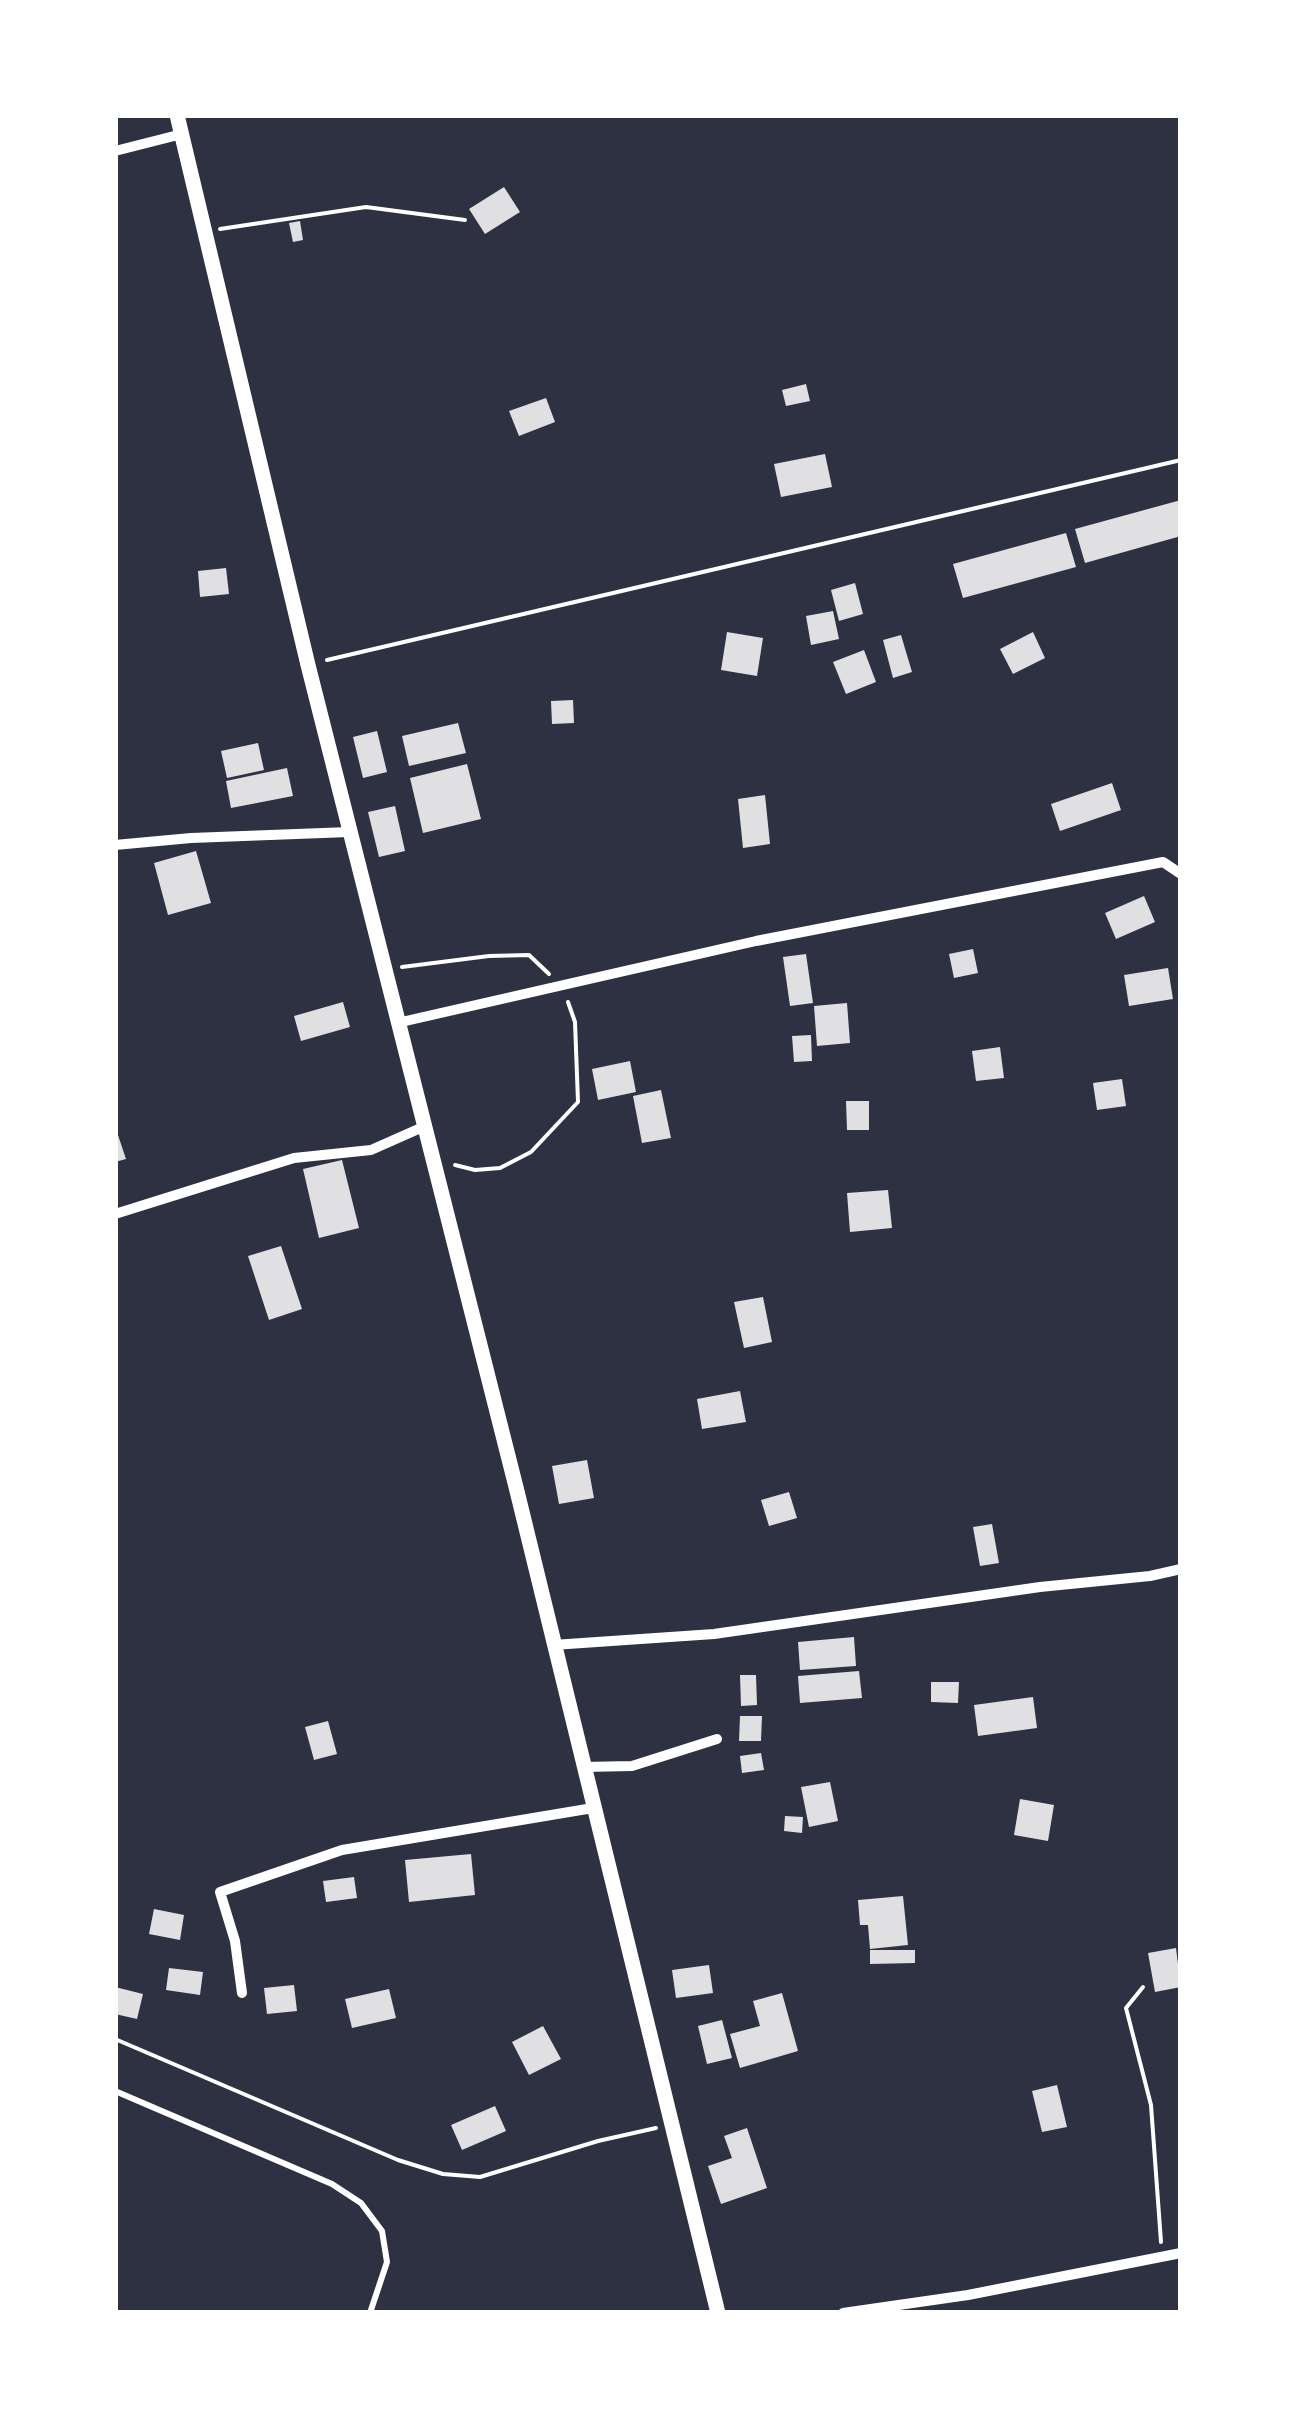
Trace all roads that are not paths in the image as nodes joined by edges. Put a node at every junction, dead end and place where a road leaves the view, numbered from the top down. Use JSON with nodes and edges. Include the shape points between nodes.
{"nodes":[{"id":1,"x":177,"y":115,"type":"edge"},
{"id":2,"x":182,"y":134,"type":"junction"},
{"id":3,"x":115,"y":151,"type":"edge"},
{"id":4,"x":350,"y":832,"type":"junction"},
{"id":5,"x":115,"y":845,"type":"edge"},
{"id":6,"x":1181,"y":874,"type":"edge"},
{"id":7,"x":396,"y":1023,"type":"junction"},
{"id":8,"x":423,"y":1128,"type":"junction"},
{"id":9,"x":115,"y":1214,"type":"edge"},
{"id":10,"x":1181,"y":1569,"type":"edge"},
{"id":11,"x":554,"y":1644,"type":"junction"},
{"id":12,"x":717,"y":1740,"type":"dead end"},
{"id":13,"x":583,"y":1767,"type":"junction"},
{"id":14,"x":593,"y":1808,"type":"junction"},
{"id":15,"x":242,"y":1994,"type":"dead end"},
{"id":16,"x":115,"y":2092,"type":"edge"},
{"id":17,"x":1181,"y":2252,"type":"edge"},
{"id":18,"x":370,"y":2313,"type":"edge"},
{"id":19,"x":718,"y":2313,"type":"edge"},
{"id":20,"x":843,"y":2313,"type":"edge"}],
"edges":[{"from":1,"to":2,"type":"street"},
{"from":2,"to":3,"type":"street"},
{"from":2,"to":4,"type":"street"},
{"from":4,"to":5,"type":"street"},
{"from":4,"to":7,"type":"street"},
{"from":6,"to":7,"type":"street","via":[[1163,862],[756,941]]},
{"from":7,"to":8,"type":"street"},
{"from":8,"to":9,"type":"street","via":[[371,1150],[294,1158]]},
{"from":8,"to":11,"type":"street"},
{"from":10,"to":11,"type":"street","via":[[714,1634]]},
{"from":11,"to":13,"type":"street"},
{"from":12,"to":13,"type":"street","via":[[632,1766]]},
{"from":13,"to":14,"type":"street"},
{"from":14,"to":15,"type":"street","via":[[342,1850],[220,1892]]},
{"from":14,"to":19,"type":"street"},
{"from":16,"to":18,"type":"lane","via":[[332,2184],[362,2203],[382,2231],[386,2262]]},
{"from":17,"to":20,"type":"street"}]}
